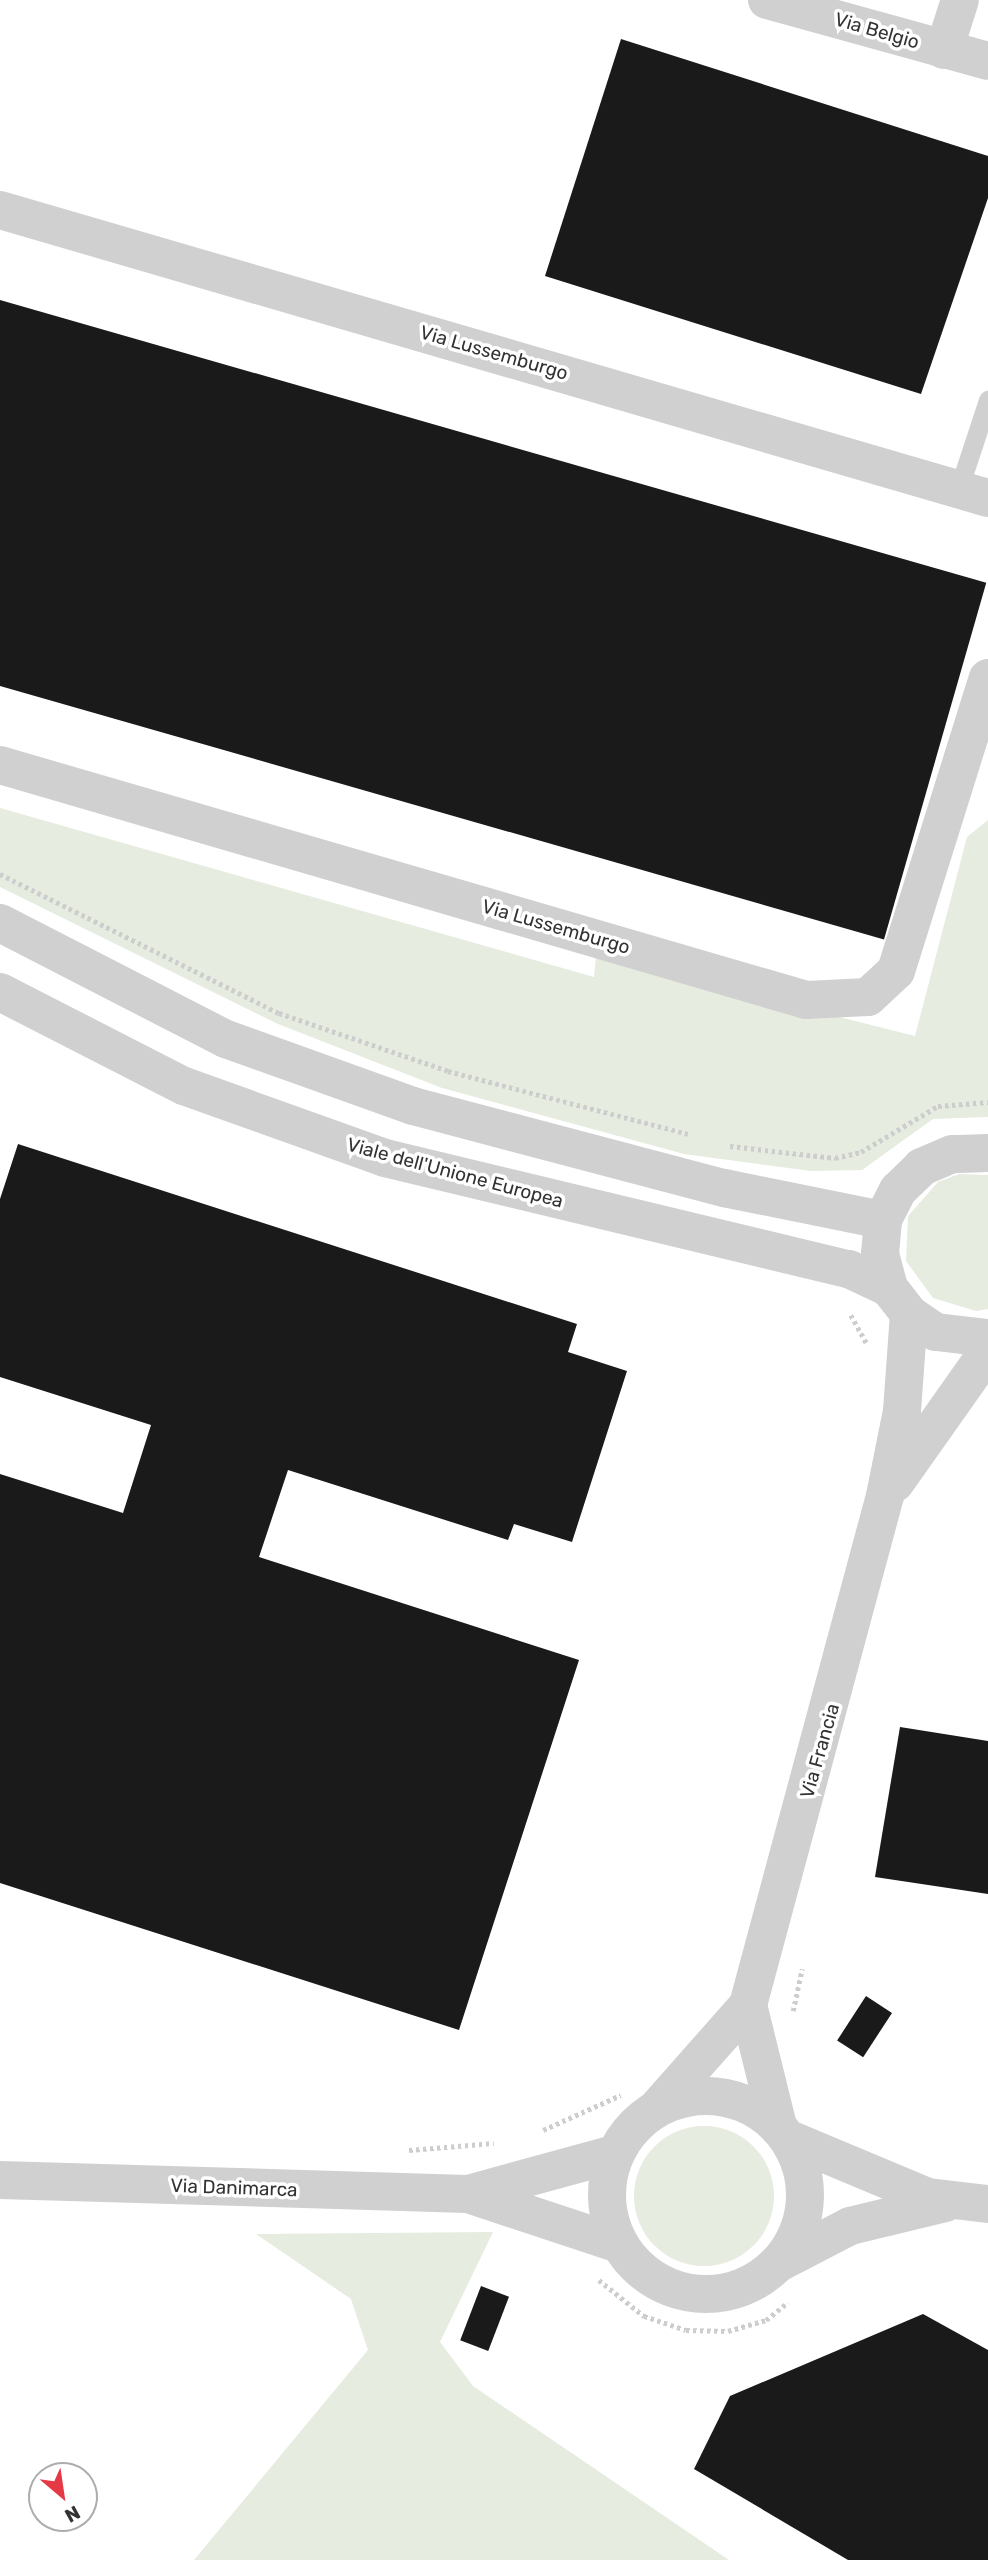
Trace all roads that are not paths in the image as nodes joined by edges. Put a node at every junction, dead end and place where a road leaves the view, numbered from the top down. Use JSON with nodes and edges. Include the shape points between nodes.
{"nodes":[{"id":1,"x":767,"y":0,"type":"edge"},
{"id":2,"x":960,"y":0,"type":"edge"},
{"id":3,"x":944,"y":50,"type":"junction"},
{"id":4,"x":988,"y":61,"type":"edge"},
{"id":5,"x":0,"y":210,"type":"edge"},
{"id":6,"x":988,"y":400,"type":"edge"},
{"id":7,"x":973,"y":493,"type":"edge"},
{"id":8,"x":988,"y":678,"type":"edge"},
{"id":9,"x":0,"y":765,"type":"edge"},
{"id":10,"x":977,"y":767,"type":"edge"},
{"id":11,"x":0,"y":923,"type":"edge"},
{"id":12,"x":0,"y":992,"type":"edge"},
{"id":13,"x":987,"y":1152,"type":"edge"},
{"id":14,"x":883,"y":1220,"type":"junction"},
{"id":15,"x":899,"y":1301,"type":"junction"},
{"id":16,"x":988,"y":1338,"type":"edge"},
{"id":17,"x":988,"y":1351,"type":"edge"},
{"id":18,"x":885,"y":1496,"type":"junction"},
{"id":19,"x":748,"y":2005,"type":"junction"},
{"id":20,"x":646,"y":2098,"type":"junction"},
{"id":21,"x":786,"y":2134,"type":"junction"},
{"id":22,"x":614,"y":2154,"type":"junction"},
{"id":23,"x":0,"y":2180,"type":"edge"},
{"id":24,"x":468,"y":2194,"type":"junction"},
{"id":25,"x":971,"y":2202,"type":"edge"},
{"id":26,"x":619,"y":2244,"type":"junction"},
{"id":27,"x":777,"y":2263,"type":"junction"}],
"edges":[{"from":1,"to":3,"type":"street","name":"Via Belgio"},
{"from":2,"to":3,"type":"street"},
{"from":3,"to":4,"type":"street","name":"Via Belgio"},
{"from":5,"to":7,"type":"street","name":"Via Lussemburgo"},
{"from":6,"to":7,"type":"lane"},
{"from":8,"to":10,"type":"street","name":"Via Lussemburgo"},
{"from":9,"to":10,"type":"street","name":"Via Lussemburgo","via":[[806,1000],[868,997],[896,971]]},
{"from":11,"to":14,"type":"street","via":[[226,1039],[413,1106],[724,1188]]},
{"from":12,"to":15,"type":"street","name":"Viale dell'Unione Europea","via":[[184,1086],[385,1158],[849,1269]]},
{"from":13,"to":14,"type":"street","via":[[952,1154],[922,1167],[898,1190]]},
{"from":14,"to":15,"type":"street","via":[[880,1254]]},
{"from":15,"to":16,"type":"street","name":"Viale dell'Unione Europea","via":[[936,1332]]},
{"from":15,"to":18,"type":"street","name":"Via Francia","via":[[902,1411]]},
{"from":17,"to":18,"type":"street","name":"Via Francia"},
{"from":18,"to":19,"type":"street","name":"Via Francia"},
{"from":19,"to":20,"type":"street","name":"Via Francia"},
{"from":19,"to":21,"type":"street","name":"Via Francia"},
{"from":20,"to":21,"type":"street","via":[[713,2095],[748,2105]]},
{"from":20,"to":22,"type":"street"},
{"from":21,"to":25,"type":"street","via":[[876,2180]]},
{"from":21,"to":27,"type":"street","via":[[805,2207],[796,2238]]},
{"from":22,"to":24,"type":"street","name":"Via Danimarca"},
{"from":22,"to":26,"type":"street","via":[[607,2215]]},
{"from":23,"to":24,"type":"street","name":"Via Danimarca"},
{"from":24,"to":26,"type":"street","name":"Via Danimarca"},
{"from":25,"to":27,"type":"street","via":[[850,2226]]},
{"from":26,"to":27,"type":"street","via":[[638,2268],[693,2294],[753,2282]]}]}
